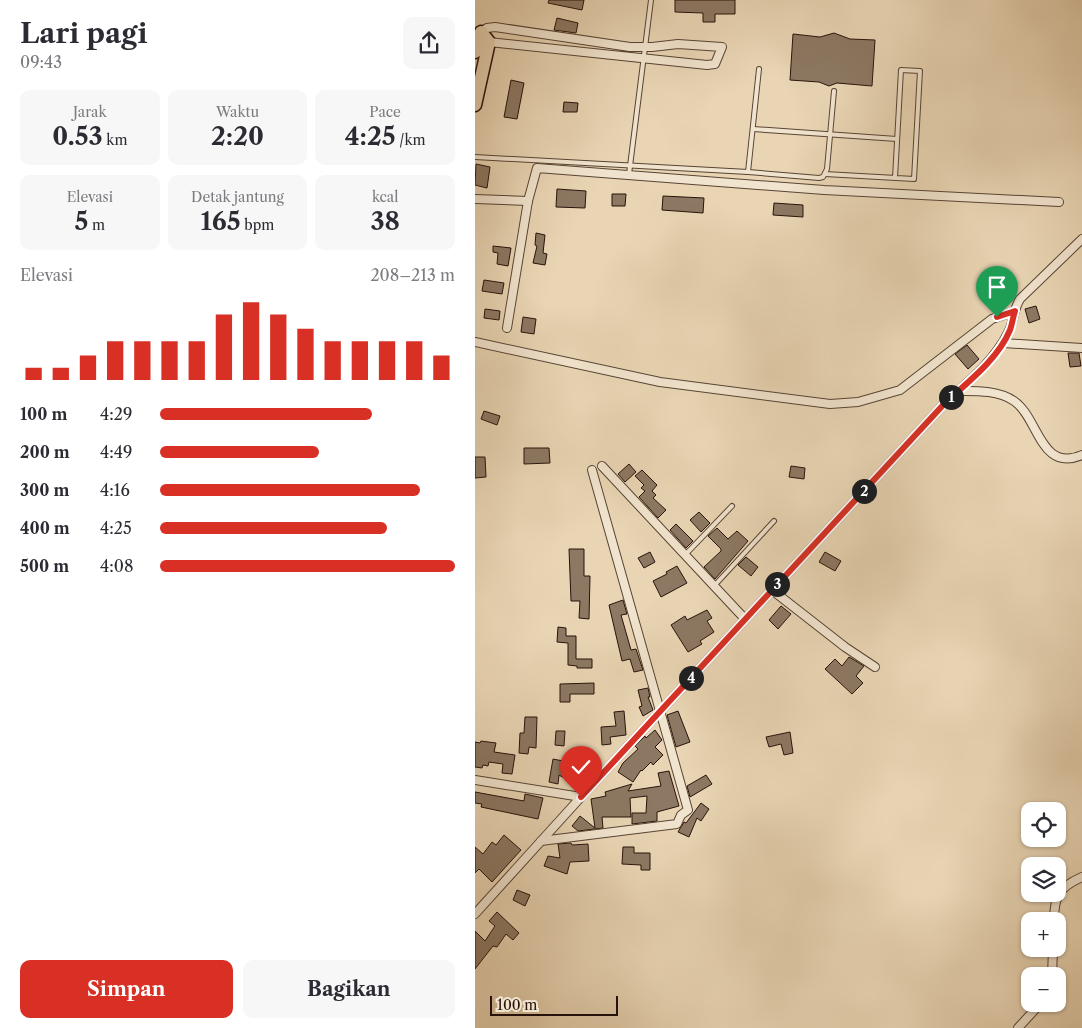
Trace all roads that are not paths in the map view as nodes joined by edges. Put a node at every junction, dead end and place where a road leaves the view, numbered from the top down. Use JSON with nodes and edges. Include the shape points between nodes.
{"nodes":[{"id":1,"x":651,"y":0,"type":"edge"},
{"id":2,"x":485,"y":37,"type":"junction"},
{"id":3,"x":647,"y":47,"type":"junction"},
{"id":4,"x":475,"y":52,"type":"edge"},
{"id":5,"x":645,"y":59,"type":"junction"},
{"id":6,"x":759,"y":69,"type":"dead end"},
{"id":7,"x":834,"y":91,"type":"dead end"},
{"id":8,"x":475,"y":105,"type":"edge"},
{"id":9,"x":753,"y":129,"type":"junction"},
{"id":10,"x":830,"y":134,"type":"junction"},
{"id":11,"x":897,"y":139,"type":"junction"},
{"id":12,"x":475,"y":157,"type":"edge"},
{"id":13,"x":630,"y":165,"type":"junction"},
{"id":14,"x":748,"y":172,"type":"junction"},
{"id":15,"x":629,"y":174,"type":"junction"},
{"id":16,"x":825,"y":174,"type":"junction"},
{"id":17,"x":895,"y":178,"type":"junction"},
{"id":18,"x":475,"y":199,"type":"edge"},
{"id":19,"x":528,"y":201,"type":"junction"},
{"id":20,"x":1059,"y":202,"type":"dead end"},
{"id":21,"x":1082,"y":239,"type":"edge"},
{"id":22,"x":1015,"y":311,"type":"junction"},
{"id":23,"x":507,"y":328,"type":"dead end"},
{"id":24,"x":475,"y":342,"type":"edge"},
{"id":25,"x":1003,"y":343,"type":"junction"},
{"id":26,"x":1082,"y":348,"type":"edge"},
{"id":27,"x":958,"y":391,"type":"junction"},
{"id":28,"x":1082,"y":455,"type":"edge"},
{"id":29,"x":602,"y":466,"type":"dead end"},
{"id":30,"x":592,"y":470,"type":"dead end"},
{"id":31,"x":732,"y":506,"type":"dead end"},
{"id":32,"x":774,"y":520,"type":"dead end"},
{"id":33,"x":685,"y":555,"type":"junction"},
{"id":34,"x":714,"y":586,"type":"junction"},
{"id":35,"x":772,"y":590,"type":"junction"},
{"id":36,"x":745,"y":620,"type":"junction"},
{"id":37,"x":875,"y":667,"type":"dead end"},
{"id":38,"x":659,"y":712,"type":"junction"},
{"id":39,"x":475,"y":780,"type":"edge"},
{"id":40,"x":581,"y":797,"type":"junction"},
{"id":41,"x":541,"y":841,"type":"junction"},
{"id":42,"x":1082,"y":876,"type":"edge"},
{"id":43,"x":1055,"y":912,"type":"edge"},
{"id":44,"x":475,"y":914,"type":"edge"},
{"id":45,"x":1033,"y":1012,"type":"edge"},
{"id":46,"x":1018,"y":1028,"type":"edge"}],
"edges":[{"from":1,"to":3,"type":"lane"},
{"from":2,"to":3,"type":"street","via":[[487,28],[495,27]]},
{"from":2,"to":4,"type":"highway"},
{"from":2,"to":5,"type":"street"},
{"from":2,"to":8,"type":"highway"},
{"from":3,"to":5,"type":"lane"},
{"from":3,"to":5,"type":"street","via":[[678,44],[722,47],[712,65]]},
{"from":5,"to":13,"type":"lane"},
{"from":6,"to":9,"type":"lane"},
{"from":7,"to":10,"type":"lane"},
{"from":9,"to":10,"type":"lane"},
{"from":9,"to":14,"type":"lane"},
{"from":10,"to":11,"type":"lane"},
{"from":10,"to":16,"type":"lane"},
{"from":11,"to":17,"type":"lane"},
{"from":11,"to":17,"type":"lane","via":[[901,70],[921,71],[914,179]]},
{"from":12,"to":13,"type":"lane"},
{"from":13,"to":14,"type":"lane"},
{"from":13,"to":15,"type":"lane"},
{"from":14,"to":16,"type":"lane","via":[[819,178]]},
{"from":15,"to":19,"type":"street","via":[[537,168]]},
{"from":15,"to":20,"type":"street","via":[[824,190]]},
{"from":16,"to":17,"type":"lane"},
{"from":18,"to":19,"type":"street"},
{"from":19,"to":23,"type":"street"},
{"from":21,"to":22,"type":"street","via":[[1025,293]]},
{"from":22,"to":24,"type":"street","via":[[992,319],[900,390],[849,404],[660,382]]},
{"from":22,"to":25,"type":"street"},
{"from":25,"to":26,"type":"street"},
{"from":25,"to":27,"type":"street"},
{"from":27,"to":28,"type":"street","via":[[983,391],[1015,401],[1048,451],[1058,457]]},
{"from":27,"to":35,"type":"street"},
{"from":29,"to":33,"type":"street"},
{"from":30,"to":38,"type":"street"},
{"from":31,"to":33,"type":"lane"},
{"from":32,"to":34,"type":"lane"},
{"from":33,"to":34,"type":"street"},
{"from":34,"to":36,"type":"street"},
{"from":35,"to":36,"type":"street"},
{"from":35,"to":37,"type":"street"},
{"from":36,"to":38,"type":"street"},
{"from":38,"to":40,"type":"street"},
{"from":38,"to":41,"type":"street","via":[[688,809],[679,823]]},
{"from":39,"to":40,"type":"street"},
{"from":40,"to":41,"type":"street"},
{"from":41,"to":44,"type":"street"},
{"from":42,"to":43,"type":"street","via":[[1062,888],[1057,896]]},
{"from":45,"to":46,"type":"street"}]}
